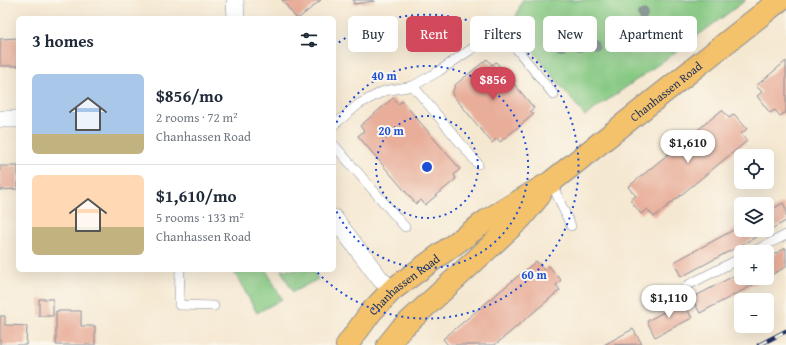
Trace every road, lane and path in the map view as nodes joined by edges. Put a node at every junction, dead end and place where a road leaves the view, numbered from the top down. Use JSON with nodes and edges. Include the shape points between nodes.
{"nodes":[{"id":1,"x":234,"y":0,"type":"edge"},
{"id":2,"x":780,"y":0,"type":"edge"},
{"id":3,"x":236,"y":16,"type":"edge"},
{"id":4,"x":413,"y":86,"type":"junction"},
{"id":5,"x":554,"y":95,"type":"dead end"},
{"id":6,"x":0,"y":118,"type":"edge"},
{"id":7,"x":16,"y":119,"type":"edge"},
{"id":8,"x":336,"y":122,"type":"edge"},
{"id":9,"x":336,"y":147,"type":"edge"},
{"id":10,"x":478,"y":164,"type":"dead end"},
{"id":11,"x":552,"y":182,"type":"junction"},
{"id":12,"x":336,"y":221,"type":"edge"},
{"id":13,"x":572,"y":226,"type":"dead end"},
{"id":14,"x":405,"y":227,"type":"dead end"},
{"id":15,"x":786,"y":235,"type":"edge"},
{"id":16,"x":766,"y":245,"type":"edge"},
{"id":17,"x":734,"y":262,"type":"edge"},
{"id":18,"x":180,"y":272,"type":"edge"},
{"id":19,"x":686,"y":286,"type":"dead end"},
{"id":20,"x":392,"y":290,"type":"junction"},
{"id":21,"x":214,"y":306,"type":"dead end"},
{"id":22,"x":347,"y":345,"type":"edge"},
{"id":23,"x":388,"y":345,"type":"edge"}],
"edges":[{"from":1,"to":3,"type":"street"},
{"from":2,"to":11,"type":"main road","name":"Chanhassen Road"},
{"from":4,"to":5,"type":"lane","via":[[476,46],[502,42],[515,47]]},
{"from":4,"to":8,"type":"lane","via":[[384,91],[359,104]]},
{"from":4,"to":10,"type":"lane"},
{"from":6,"to":7,"type":"street"},
{"from":9,"to":14,"type":"lane"},
{"from":11,"to":13,"type":"lane"},
{"from":11,"to":20,"type":"main road","name":"Chanhassen Road","via":[[486,221]]},
{"from":11,"to":23,"type":"main road","name":"Chanhassen Road","via":[[520,220],[401,329]]},
{"from":12,"to":20,"type":"street","via":[[381,280]]},
{"from":15,"to":16,"type":"lane"},
{"from":17,"to":19,"type":"lane"},
{"from":18,"to":21,"type":"lane","via":[[179,305]]},
{"from":20,"to":22,"type":"main road","name":"Chanhassen Road","via":[[371,312]]}]}
